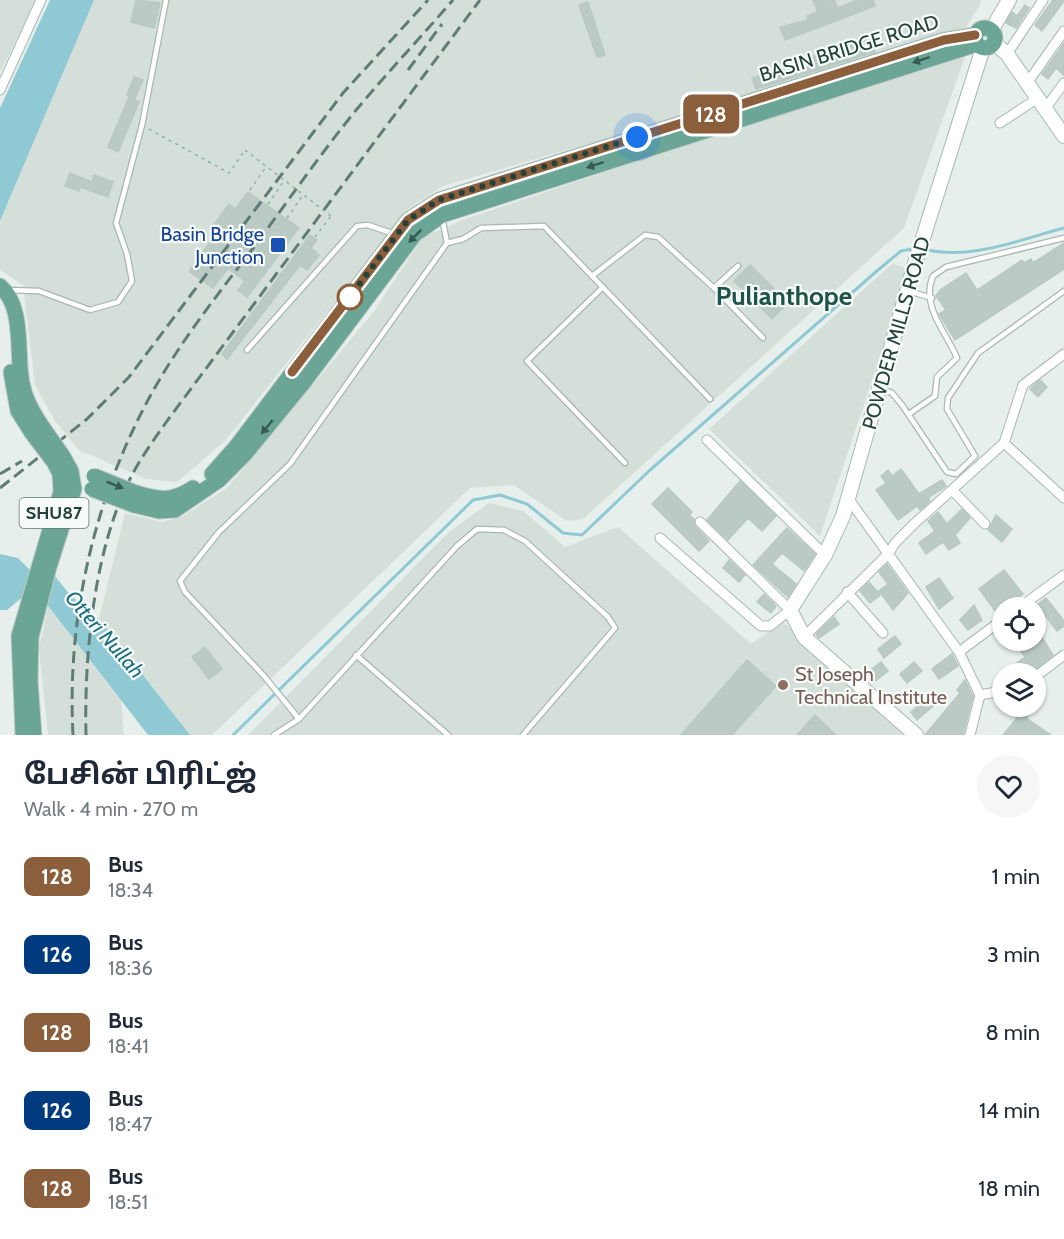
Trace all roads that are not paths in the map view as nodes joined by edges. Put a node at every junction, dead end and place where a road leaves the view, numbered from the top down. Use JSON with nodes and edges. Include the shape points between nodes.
{"nodes":[{"id":1,"x":41,"y":0,"type":"edge"},
{"id":2,"x":166,"y":0,"type":"edge"},
{"id":3,"x":1009,"y":0,"type":"edge"},
{"id":4,"x":1043,"y":0,"type":"edge"},
{"id":5,"x":1064,"y":31,"type":"edge"},
{"id":6,"x":984,"y":40,"type":"junction"},
{"id":7,"x":1007,"y":54,"type":"junction"},
{"id":8,"x":1028,"y":82,"type":"junction"},
{"id":9,"x":1064,"y":83,"type":"edge"},
{"id":10,"x":0,"y":90,"type":"edge"},
{"id":11,"x":1042,"y":104,"type":"junction"},
{"id":12,"x":1000,"y":123,"type":"dead end"},
{"id":13,"x":1064,"y":136,"type":"edge"},
{"id":14,"x":440,"y":207,"type":"junction"},
{"id":15,"x":397,"y":235,"type":"junction"},
{"id":16,"x":1064,"y":238,"type":"edge"},
{"id":17,"x":447,"y":243,"type":"junction"},
{"id":18,"x":738,"y":266,"type":"dead end"},
{"id":19,"x":592,"y":276,"type":"junction"},
{"id":20,"x":603,"y":287,"type":"junction"},
{"id":21,"x":714,"y":288,"type":"junction"},
{"id":22,"x":908,"y":291,"type":"junction"},
{"id":23,"x":1064,"y":291,"type":"edge"},
{"id":24,"x":2,"y":293,"type":"edge"},
{"id":25,"x":932,"y":298,"type":"junction"},
{"id":26,"x":763,"y":338,"type":"dead end"},
{"id":27,"x":247,"y":350,"type":"dead end"},
{"id":28,"x":1064,"y":354,"type":"edge"},
{"id":29,"x":880,"y":388,"type":"junction"},
{"id":30,"x":710,"y":399,"type":"dead end"},
{"id":31,"x":909,"y":414,"type":"junction"},
{"id":32,"x":707,"y":440,"type":"dead end"},
{"id":33,"x":1004,"y":443,"type":"junction"},
{"id":34,"x":61,"y":460,"type":"junction"},
{"id":35,"x":625,"y":463,"type":"dead end"},
{"id":36,"x":93,"y":482,"type":"junction"},
{"id":37,"x":74,"y":489,"type":"junction"},
{"id":38,"x":953,"y":491,"type":"junction"},
{"id":39,"x":848,"y":498,"type":"junction"},
{"id":40,"x":1064,"y":498,"type":"edge"},
{"id":41,"x":135,"y":499,"type":"junction"},
{"id":42,"x":700,"y":522,"type":"dead end"},
{"id":43,"x":985,"y":524,"type":"dead end"},
{"id":44,"x":660,"y":538,"type":"dead end"},
{"id":45,"x":889,"y":553,"type":"junction"},
{"id":46,"x":825,"y":555,"type":"junction"},
{"id":47,"x":44,"y":566,"type":"junction"},
{"id":48,"x":1064,"y":575,"type":"edge"},
{"id":49,"x":847,"y":592,"type":"junction"},
{"id":50,"x":1034,"y":597,"type":"edge"},
{"id":51,"x":32,"y":605,"type":"junction"},
{"id":52,"x":790,"y":610,"type":"junction"},
{"id":53,"x":992,"y":627,"type":"edge"},
{"id":54,"x":883,"y":633,"type":"dead end"},
{"id":55,"x":804,"y":637,"type":"junction"},
{"id":56,"x":959,"y":652,"type":"junction"},
{"id":57,"x":356,"y":655,"type":"junction"},
{"id":58,"x":1064,"y":655,"type":"edge"},
{"id":59,"x":1046,"y":669,"type":"edge"},
{"id":60,"x":992,"y":693,"type":"edge"},
{"id":61,"x":980,"y":695,"type":"junction"},
{"id":62,"x":299,"y":719,"type":"junction"},
{"id":63,"x":23,"y":735,"type":"edge"},
{"id":64,"x":34,"y":735,"type":"edge"},
{"id":65,"x":274,"y":735,"type":"edge"},
{"id":66,"x":448,"y":735,"type":"edge"},
{"id":67,"x":523,"y":735,"type":"edge"},
{"id":68,"x":916,"y":735,"type":"edge"},
{"id":69,"x":970,"y":735,"type":"edge"}],
"edges":[{"from":1,"to":10,"type":"street"},
{"from":2,"to":24,"type":"lane","via":[[142,125],[116,224],[132,280],[118,302],[90,310],[39,291]]},
{"from":3,"to":6,"type":"street"},
{"from":4,"to":7,"type":"street"},
{"from":5,"to":8,"type":"street"},
{"from":6,"to":7,"type":"street"},
{"from":6,"to":14,"type":"main road","name":"BASIN BRIDGE ROAD","via":[[933,43]]},
{"from":6,"to":22,"type":"street","name":"POWDER MILLS ROAD"},
{"from":7,"to":8,"type":"street"},
{"from":8,"to":11,"type":"street"},
{"from":9,"to":11,"type":"street"},
{"from":11,"to":12,"type":"street"},
{"from":11,"to":13,"type":"street"},
{"from":14,"to":15,"type":"main road","name":"BASIN BRIDGE ROAD","via":[[408,220]]},
{"from":14,"to":17,"type":"lane"},
{"from":14,"to":41,"type":"main road","name":"BASIN BRIDGE ROAD","one_way":true,"via":[[415,234],[304,382],[219,480],[175,510],[159,511]]},
{"from":15,"to":27,"type":"lane","via":[[368,225],[357,226]]},
{"from":15,"to":41,"type":"main road","name":"BASIN BRIDGE ROAD","via":[[211,475],[176,498]]},
{"from":16,"to":25,"type":"lane","via":[[941,269],[931,281]]},
{"from":17,"to":19,"type":"lane","via":[[482,228],[544,226]]},
{"from":17,"to":62,"type":"lane","via":[[290,464],[219,532],[180,581],[185,592]]},
{"from":18,"to":21,"type":"lane"},
{"from":19,"to":20,"type":"lane"},
{"from":19,"to":21,"type":"lane","via":[[645,236],[658,237]]},
{"from":20,"to":30,"type":"lane"},
{"from":20,"to":35,"type":"lane","via":[[526,361]]},
{"from":21,"to":26,"type":"lane"},
{"from":22,"to":25,"type":"lane"},
{"from":22,"to":29,"type":"street","name":"POWDER MILLS ROAD"},
{"from":23,"to":31,"type":"lane","via":[[978,353],[948,398],[947,409],[975,456],[956,474],[947,472]]},
{"from":24,"to":34,"type":"main road","number":"SHU87","bridge":true,"via":[[18,411]]},
{"from":25,"to":31,"type":"lane","via":[[938,326],[957,358],[937,377],[933,399]]},
{"from":28,"to":33,"type":"street","via":[[1023,385]]},
{"from":29,"to":31,"type":"lane","via":[[892,393]]},
{"from":29,"to":39,"type":"street","name":"POWDER MILLS ROAD"},
{"from":32,"to":46,"type":"street"},
{"from":33,"to":38,"type":"street"},
{"from":33,"to":40,"type":"street"},
{"from":34,"to":36,"type":"main road"},
{"from":34,"to":37,"type":"main road","number":"SHU87"},
{"from":34,"to":47,"type":"main road","number":"SHU87","via":[[61,492]]},
{"from":36,"to":37,"type":"main road"},
{"from":36,"to":41,"type":"main road","bridge":true},
{"from":37,"to":47,"type":"main road","number":"SHU87"},
{"from":38,"to":43,"type":"street"},
{"from":38,"to":45,"type":"street","via":[[914,524]]},
{"from":39,"to":45,"type":"street"},
{"from":39,"to":46,"type":"street","name":"POWDER MILLS ROAD"},
{"from":42,"to":52,"type":"street"},
{"from":44,"to":52,"type":"street","via":[[761,626],[770,626]]},
{"from":45,"to":49,"type":"street"},
{"from":45,"to":56,"type":"street"},
{"from":46,"to":52,"type":"street","name":"POWDER MILLS ROAD"},
{"from":47,"to":51,"type":"main road","number":"SHU87"},
{"from":48,"to":50,"type":"street"},
{"from":49,"to":54,"type":"street"},
{"from":49,"to":55,"type":"street"},
{"from":51,"to":63,"type":"main road","number":"SHU87","via":[[19,636]]},
{"from":51,"to":64,"type":"main road","number":"SHU87","via":[[30,680]]},
{"from":52,"to":55,"type":"street"},
{"from":53,"to":56,"type":"street"},
{"from":55,"to":68,"type":"street"},
{"from":56,"to":61,"type":"street"},
{"from":57,"to":62,"type":"lane"},
{"from":57,"to":66,"type":"lane"},
{"from":57,"to":67,"type":"lane","via":[[477,529],[504,530],[525,541],[608,617],[615,628]]},
{"from":58,"to":59,"type":"street"},
{"from":60,"to":61,"type":"street"},
{"from":61,"to":69,"type":"street"},
{"from":62,"to":65,"type":"lane"}]}
